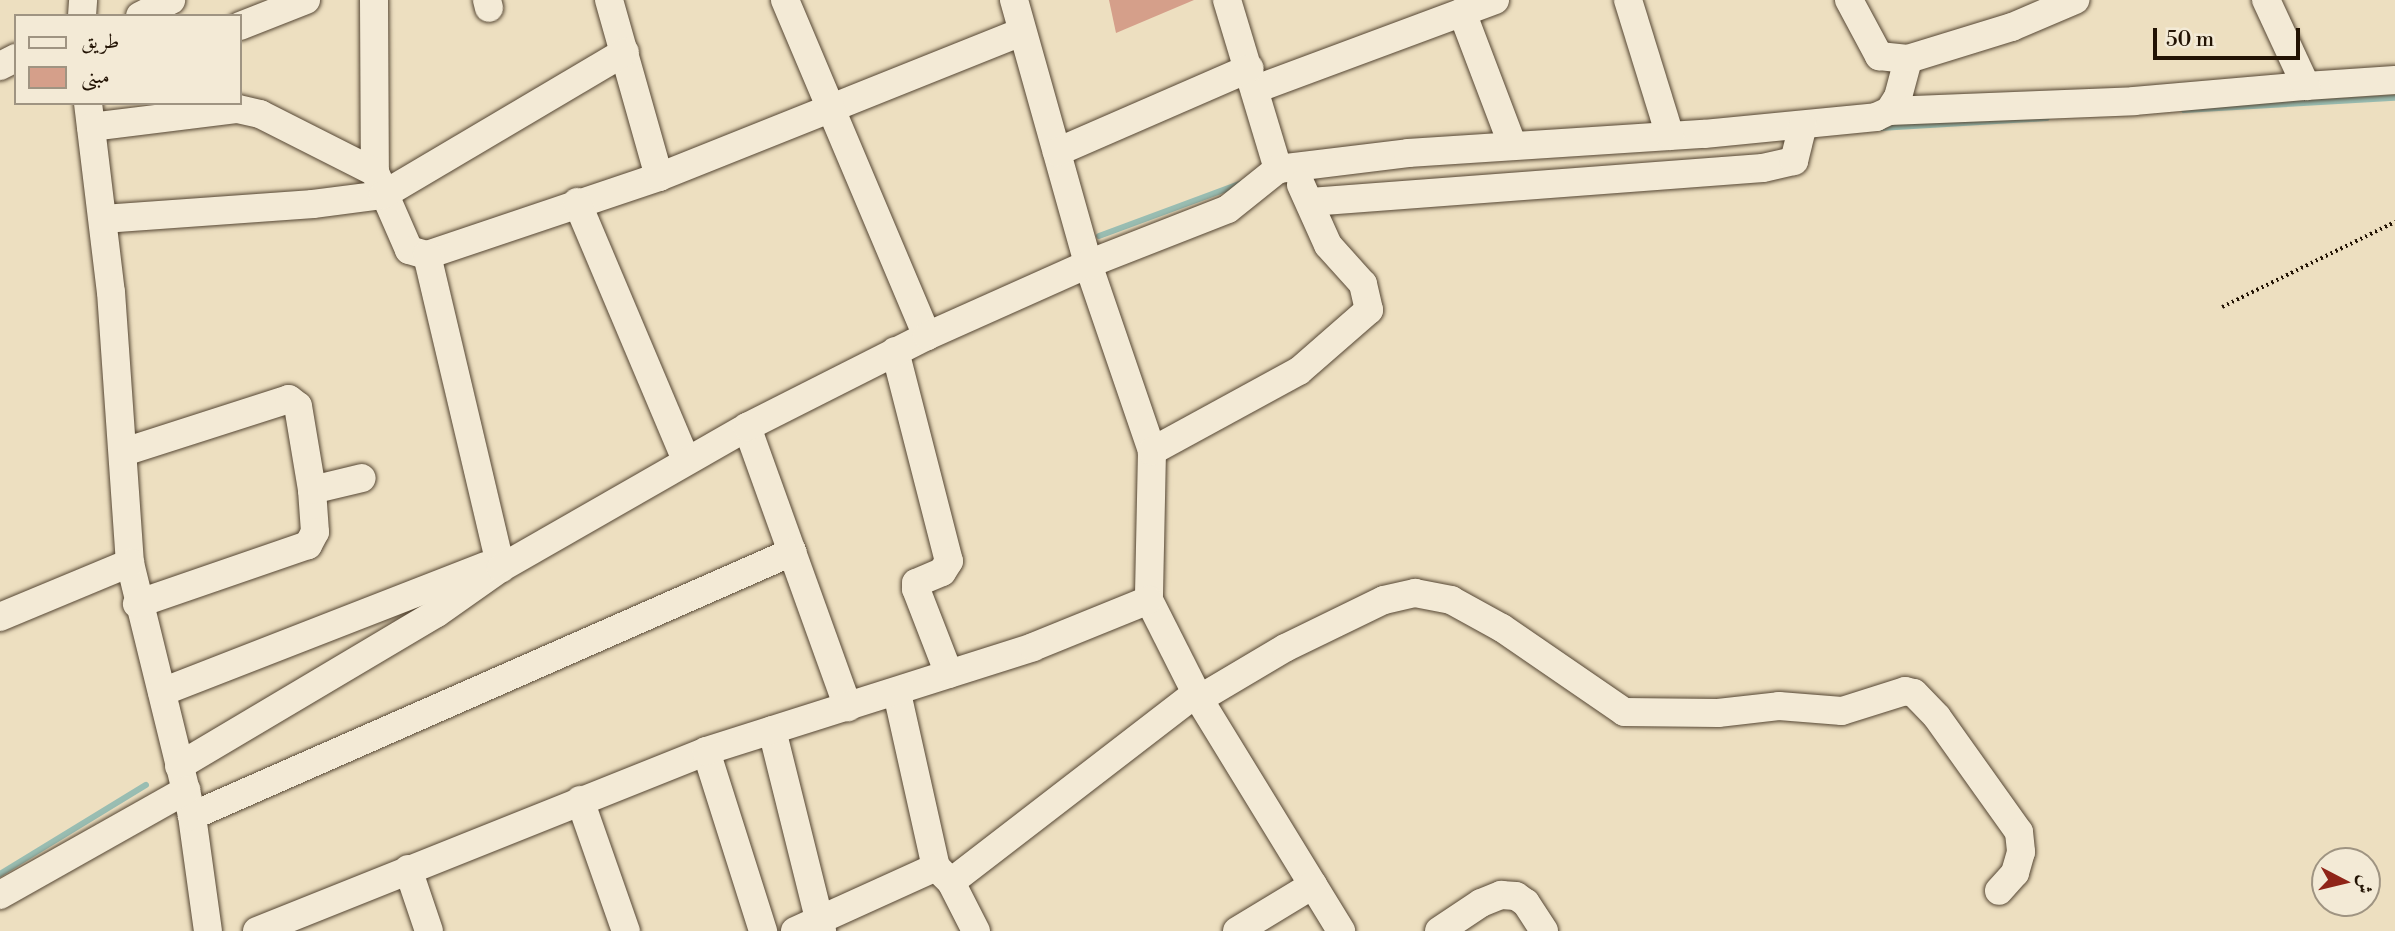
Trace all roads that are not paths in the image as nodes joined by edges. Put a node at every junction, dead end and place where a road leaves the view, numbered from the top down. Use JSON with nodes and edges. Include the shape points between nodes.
{"nodes":[{"id":1,"x":172,"y":0,"type":"edge"},
{"id":2,"x":306,"y":0,"type":"edge"},
{"id":3,"x":374,"y":0,"type":"edge"},
{"id":4,"x":609,"y":0,"type":"edge"},
{"id":5,"x":785,"y":0,"type":"edge"},
{"id":6,"x":1014,"y":0,"type":"edge"},
{"id":7,"x":1227,"y":0,"type":"edge"},
{"id":8,"x":1494,"y":0,"type":"edge"},
{"id":9,"x":1628,"y":0,"type":"edge"},
{"id":10,"x":1849,"y":0,"type":"edge"},
{"id":11,"x":2075,"y":0,"type":"edge"},
{"id":12,"x":2266,"y":0,"type":"edge"},
{"id":13,"x":1462,"y":12,"type":"junction"},
{"id":14,"x":144,"y":14,"type":"edge"},
{"id":15,"x":242,"y":25,"type":"edge"},
{"id":16,"x":1022,"y":32,"type":"junction"},
{"id":17,"x":625,"y":52,"type":"junction"},
{"id":18,"x":1908,"y":59,"type":"junction"},
{"id":19,"x":1253,"y":79,"type":"junction"},
{"id":20,"x":2395,"y":80,"type":"edge"},
{"id":21,"x":2306,"y":86,"type":"junction"},
{"id":22,"x":832,"y":110,"type":"junction"},
{"id":23,"x":1888,"y":111,"type":"junction"},
{"id":24,"x":90,"y":115,"type":"edge"},
{"id":25,"x":1803,"y":126,"type":"junction"},
{"id":26,"x":1670,"y":136,"type":"junction"},
{"id":27,"x":1513,"y":146,"type":"junction"},
{"id":28,"x":1057,"y":152,"type":"junction"},
{"id":29,"x":1285,"y":168,"type":"junction"},
{"id":30,"x":659,"y":177,"type":"junction"},
{"id":31,"x":379,"y":183,"type":"junction"},
{"id":32,"x":577,"y":202,"type":"junction"},
{"id":33,"x":1310,"y":202,"type":"junction"},
{"id":34,"x":103,"y":219,"type":"junction"},
{"id":35,"x":428,"y":255,"type":"junction"},
{"id":36,"x":1088,"y":264,"type":"junction"},
{"id":37,"x":927,"y":336,"type":"junction"},
{"id":38,"x":895,"y":351,"type":"junction"},
{"id":39,"x":747,"y":427,"type":"junction"},
{"id":40,"x":1152,"y":451,"type":"junction"},
{"id":41,"x":124,"y":452,"type":"junction"},
{"id":42,"x":686,"y":460,"type":"junction"},
{"id":43,"x":362,"y":478,"type":"dead end"},
{"id":44,"x":312,"y":490,"type":"junction"},
{"id":45,"x":792,"y":552,"type":"junction"},
{"id":46,"x":130,"y":563,"type":"junction"},
{"id":47,"x":500,"y":564,"type":"junction"},
{"id":48,"x":1149,"y":600,"type":"junction"},
{"id":49,"x":137,"y":604,"type":"junction"},
{"id":50,"x":0,"y":617,"type":"edge"},
{"id":51,"x":949,"y":674,"type":"junction"},
{"id":52,"x":162,"y":692,"type":"junction"},
{"id":53,"x":897,"y":693,"type":"junction"},
{"id":54,"x":1198,"y":696,"type":"junction"},
{"id":55,"x":848,"y":707,"type":"junction"},
{"id":56,"x":772,"y":730,"type":"junction"},
{"id":57,"x":706,"y":751,"type":"junction"},
{"id":58,"x":186,"y":791,"type":"junction"},
{"id":59,"x":580,"y":800,"type":"junction"},
{"id":60,"x":408,"y":869,"type":"junction"},
{"id":61,"x":944,"y":875,"type":"junction"},
{"id":62,"x":1313,"y":886,"type":"junction"},
{"id":63,"x":1999,"y":891,"type":"dead end"},
{"id":64,"x":0,"y":895,"type":"edge"},
{"id":65,"x":306,"y":922,"type":"edge"},
{"id":66,"x":812,"y":928,"type":"edge"},
{"id":67,"x":208,"y":931,"type":"edge"},
{"id":68,"x":257,"y":931,"type":"edge"},
{"id":69,"x":429,"y":931,"type":"edge"},
{"id":70,"x":626,"y":931,"type":"edge"},
{"id":71,"x":763,"y":931,"type":"edge"},
{"id":72,"x":976,"y":931,"type":"edge"},
{"id":73,"x":1237,"y":931,"type":"edge"},
{"id":74,"x":1340,"y":931,"type":"edge"},
{"id":75,"x":1439,"y":931,"type":"edge"},
{"id":76,"x":1544,"y":931,"type":"edge"}],
"edges":[{"from":1,"to":14,"type":"street"},
{"from":2,"to":15,"type":"street"},
{"from":3,"to":31,"type":"street"},
{"from":4,"to":17,"type":"street"},
{"from":5,"to":22,"type":"street"},
{"from":6,"to":16,"type":"street"},
{"from":7,"to":19,"type":"street"},
{"from":8,"to":13,"type":"street"},
{"from":9,"to":26,"type":"street"},
{"from":10,"to":18,"type":"street","via":[[1880,56]]},
{"from":11,"to":18,"type":"street","via":[[1991,34]]},
{"from":12,"to":21,"type":"street"},
{"from":13,"to":19,"type":"street"},
{"from":13,"to":27,"type":"street"},
{"from":16,"to":22,"type":"street"},
{"from":16,"to":28,"type":"street"},
{"from":17,"to":30,"type":"street"},
{"from":17,"to":31,"type":"street"},
{"from":18,"to":23,"type":"street","via":[[1898,97]]},
{"from":19,"to":28,"type":"street"},
{"from":19,"to":29,"type":"street"},
{"from":20,"to":21,"type":"street"},
{"from":21,"to":23,"type":"street","via":[[2134,101]]},
{"from":22,"to":30,"type":"street"},
{"from":22,"to":37,"type":"street"},
{"from":23,"to":25,"type":"street","via":[[1876,117]]},
{"from":24,"to":31,"type":"street","via":[[238,109],[260,114]]},
{"from":24,"to":34,"type":"street"},
{"from":25,"to":26,"type":"street"},
{"from":25,"to":33,"type":"street","via":[[1794,161],[1763,168]]},
{"from":26,"to":27,"type":"street"},
{"from":27,"to":29,"type":"street"},
{"from":28,"to":36,"type":"street"},
{"from":29,"to":33,"type":"street"},
{"from":29,"to":36,"type":"street","via":[[1228,209]]},
{"from":30,"to":32,"type":"street"},
{"from":31,"to":34,"type":"street","via":[[313,204]]},
{"from":31,"to":35,"type":"street","via":[[409,250]]},
{"from":32,"to":35,"type":"street"},
{"from":32,"to":42,"type":"street"},
{"from":33,"to":40,"type":"street","via":[[1328,245],[1363,284],[1369,310],[1299,371]]},
{"from":34,"to":41,"type":"street"},
{"from":35,"to":47,"type":"street"},
{"from":36,"to":37,"type":"street"},
{"from":36,"to":40,"type":"street"},
{"from":37,"to":38,"type":"street"},
{"from":38,"to":39,"type":"street"},
{"from":38,"to":51,"type":"street","via":[[949,561],[948,567],[916,583]]},
{"from":39,"to":42,"type":"street"},
{"from":39,"to":45,"type":"street"},
{"from":40,"to":48,"type":"street"},
{"from":41,"to":44,"type":"street","via":[[289,399],[298,406]]},
{"from":41,"to":46,"type":"street"},
{"from":42,"to":47,"type":"street"},
{"from":43,"to":44,"type":"street"},
{"from":44,"to":49,"type":"street","via":[[315,532],[308,544]]},
{"from":45,"to":55,"type":"street"},
{"from":45,"to":58,"type":"street"},
{"from":46,"to":49,"type":"street"},
{"from":46,"to":50,"type":"street"},
{"from":47,"to":52,"type":"street"},
{"from":47,"to":58,"type":"street"},
{"from":48,"to":51,"type":"street","via":[[1033,647]]},
{"from":48,"to":54,"type":"street"},
{"from":49,"to":52,"type":"street"},
{"from":51,"to":53,"type":"street"},
{"from":52,"to":58,"type":"street"},
{"from":53,"to":55,"type":"street"},
{"from":53,"to":61,"type":"street"},
{"from":54,"to":61,"type":"street"},
{"from":54,"to":62,"type":"street"},
{"from":54,"to":63,"type":"street","via":[[1384,600],[1415,593],[1451,600],[1503,628],[1624,712],[1718,713],[1779,706],[1842,711],[1905,691],[1914,693],[1937,716],[2019,832],[2021,852],[2015,873]]},
{"from":55,"to":56,"type":"street"},
{"from":56,"to":57,"type":"street"},
{"from":56,"to":66,"type":"street"},
{"from":57,"to":59,"type":"street"},
{"from":57,"to":71,"type":"street"},
{"from":58,"to":64,"type":"street"},
{"from":58,"to":67,"type":"street"},
{"from":59,"to":60,"type":"street"},
{"from":59,"to":70,"type":"street"},
{"from":60,"to":65,"type":"street"},
{"from":60,"to":69,"type":"street"},
{"from":61,"to":66,"type":"street"},
{"from":61,"to":72,"type":"street"},
{"from":62,"to":73,"type":"street"},
{"from":62,"to":74,"type":"street"},
{"from":65,"to":68,"type":"street"},
{"from":75,"to":76,"type":"street","via":[[1480,903],[1516,895]]}]}
